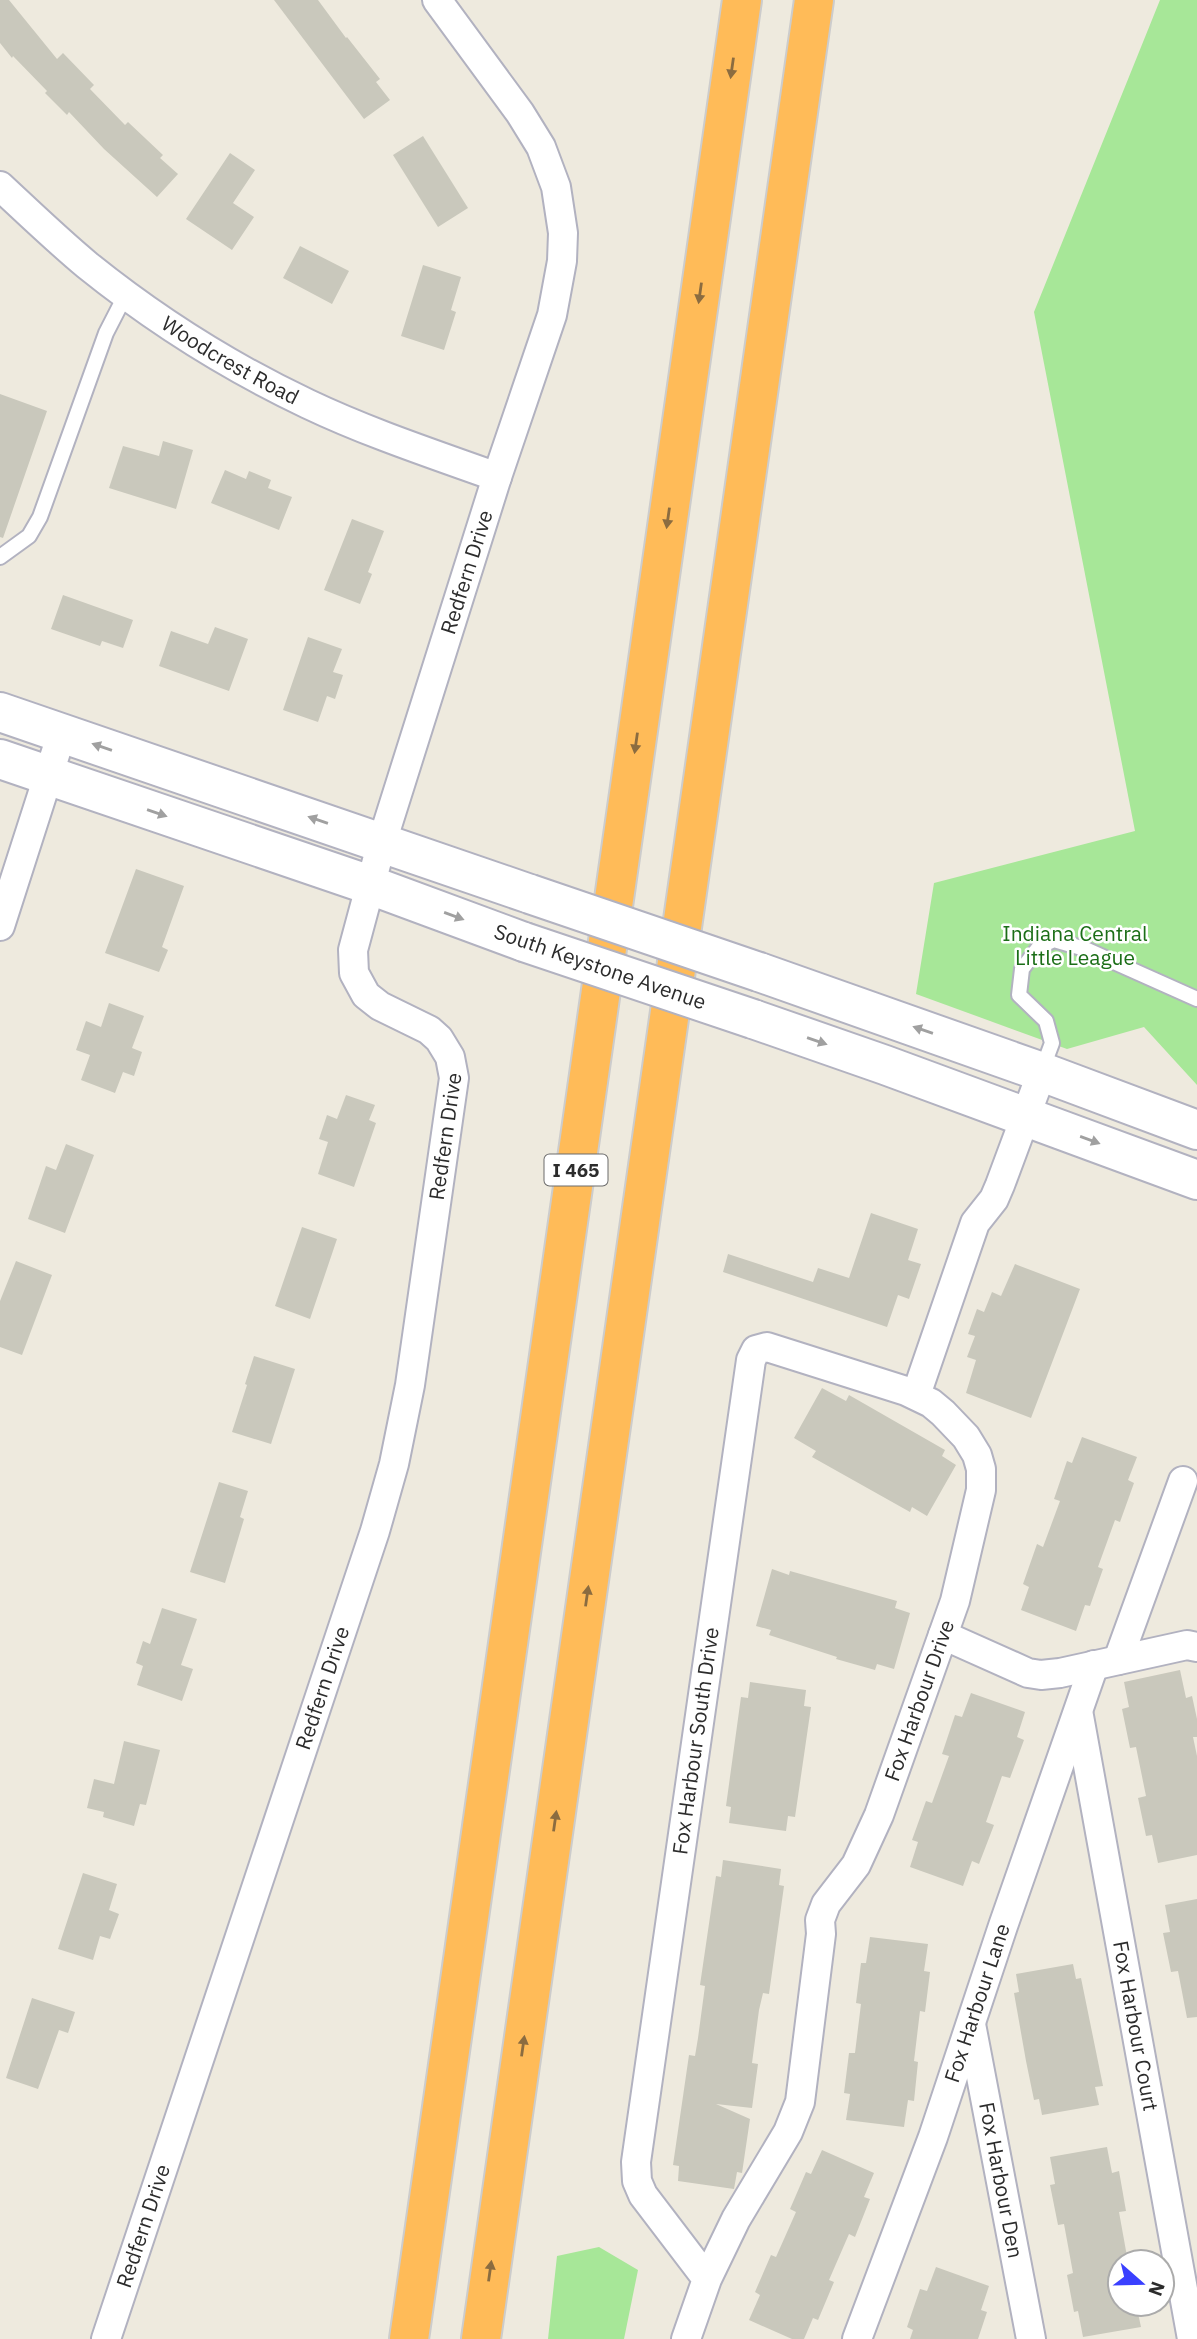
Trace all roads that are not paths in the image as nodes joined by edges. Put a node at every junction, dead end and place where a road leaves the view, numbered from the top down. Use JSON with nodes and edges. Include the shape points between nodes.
{"nodes":[{"id":1,"x":438,"y":0,"type":"edge"},
{"id":2,"x":742,"y":0,"type":"edge"},
{"id":3,"x":814,"y":0,"type":"edge"},
{"id":4,"x":0,"y":186,"type":"edge"},
{"id":5,"x":126,"y":294,"type":"junction"},
{"id":6,"x":497,"y":477,"type":"junction"},
{"id":7,"x":0,"y":557,"type":"edge"},
{"id":8,"x":0,"y":712,"type":"edge"},
{"id":9,"x":62,"y":733,"type":"junction"},
{"id":10,"x":0,"y":759,"type":"edge"},
{"id":11,"x":48,"y":776,"type":"junction"},
{"id":12,"x":382,"y":842,"type":"junction"},
{"id":13,"x":370,"y":885,"type":"junction"},
{"id":14,"x":0,"y":926,"type":"edge"},
{"id":15,"x":1197,"y":999,"type":"edge"},
{"id":16,"x":1042,"y":1072,"type":"junction"},
{"id":17,"x":1026,"y":1116,"type":"junction"},
{"id":18,"x":1197,"y":1130,"type":"edge"},
{"id":19,"x":1197,"y":1180,"type":"edge"},
{"id":20,"x":916,"y":1395,"type":"junction"},
{"id":21,"x":1183,"y":1481,"type":"dead end"},
{"id":22,"x":943,"y":1635,"type":"junction"},
{"id":23,"x":1197,"y":1647,"type":"edge"},
{"id":24,"x":1106,"y":1662,"type":"junction"},
{"id":25,"x":1078,"y":1713,"type":"junction"},
{"id":26,"x":971,"y":2021,"type":"junction"},
{"id":27,"x":707,"y":2279,"type":"junction"},
{"id":28,"x":106,"y":2339,"type":"edge"},
{"id":29,"x":409,"y":2339,"type":"edge"},
{"id":30,"x":481,"y":2339,"type":"edge"},
{"id":31,"x":686,"y":2339,"type":"edge"},
{"id":32,"x":857,"y":2339,"type":"edge"},
{"id":33,"x":1031,"y":2339,"type":"edge"},
{"id":34,"x":1192,"y":2339,"type":"edge"}],
"edges":[{"from":1,"to":6,"type":"street","name":"Redfern Drive","via":[[541,147],[556,187],[563,233],[552,315]]},
{"from":2,"to":29,"type":"highway","number":"I 465","one_way":true},
{"from":30,"to":3,"type":"highway","one_way":true},
{"from":4,"to":5,"type":"street","name":"Woodcrest Road","via":[[62,244]]},
{"from":5,"to":6,"type":"street","name":"Woodcrest Road","via":[[180,332],[308,404]]},
{"from":5,"to":7,"type":"lane","via":[[106,332],[40,517],[29,536]]},
{"from":6,"to":12,"type":"street","name":"Redfern Drive"},
{"from":8,"to":9,"type":"main road"},
{"from":9,"to":11,"type":"street"},
{"from":12,"to":9,"type":"main road","one_way":true},
{"from":10,"to":11,"type":"main road","name":"South Keystone Avenue"},
{"from":11,"to":13,"type":"main road","name":"South Keystone Avenue","one_way":true},
{"from":11,"to":14,"type":"street"},
{"from":12,"to":13,"type":"street","name":"Redfern Drive"},
{"from":16,"to":12,"type":"main road","one_way":true,"bridge":true},
{"from":13,"to":17,"type":"main road","name":"South Keystone Avenue","one_way":true,"bridge":true},
{"from":13,"to":28,"type":"street","name":"Redfern Drive","via":[[353,950],[354,973],[366,995],[380,1006],[439,1039],[450,1057],[454,1078],[410,1385],[375,1531]]},
{"from":15,"to":16,"type":"lane","via":[[1085,948],[1054,940],[1039,947],[1022,969],[1019,995],[1046,1021],[1052,1043]]},
{"from":16,"to":17,"type":"street"},
{"from":16,"to":18,"type":"main road"},
{"from":17,"to":19,"type":"main road","name":"South Keystone Avenue","one_way":true},
{"from":17,"to":20,"type":"street","via":[[994,1199],[975,1223]]},
{"from":20,"to":22,"type":"street","name":"Fox Harbour Drive","via":[[961,1432],[981,1469],[981,1490],[956,1601]]},
{"from":20,"to":27,"type":"street","name":"Fox Harbour South Drive","via":[[773,1348],[756,1350],[751,1360],[636,2162],[643,2195]]},
{"from":21,"to":24,"type":"street","name":"Fox Harbour Lane"},
{"from":22,"to":24,"type":"street","via":[[1028,1673],[1060,1673]]},
{"from":22,"to":27,"type":"street","name":"Fox Harbour Drive","via":[[880,1815],[856,1865],[826,1904],[820,1920],[800,2102]]},
{"from":23,"to":24,"type":"street","via":[[1187,1645]]},
{"from":24,"to":25,"type":"street","name":"Fox Harbour Lane"},
{"from":25,"to":26,"type":"street","name":"Fox Harbour Lane"},
{"from":25,"to":34,"type":"street","name":"Fox Harbour Court"},
{"from":26,"to":32,"type":"street","name":"Fox Harbour Lane"},
{"from":26,"to":33,"type":"street","name":"Fox Harbour Den"},
{"from":27,"to":31,"type":"street","name":"Fox Harbour Drive"}]}
